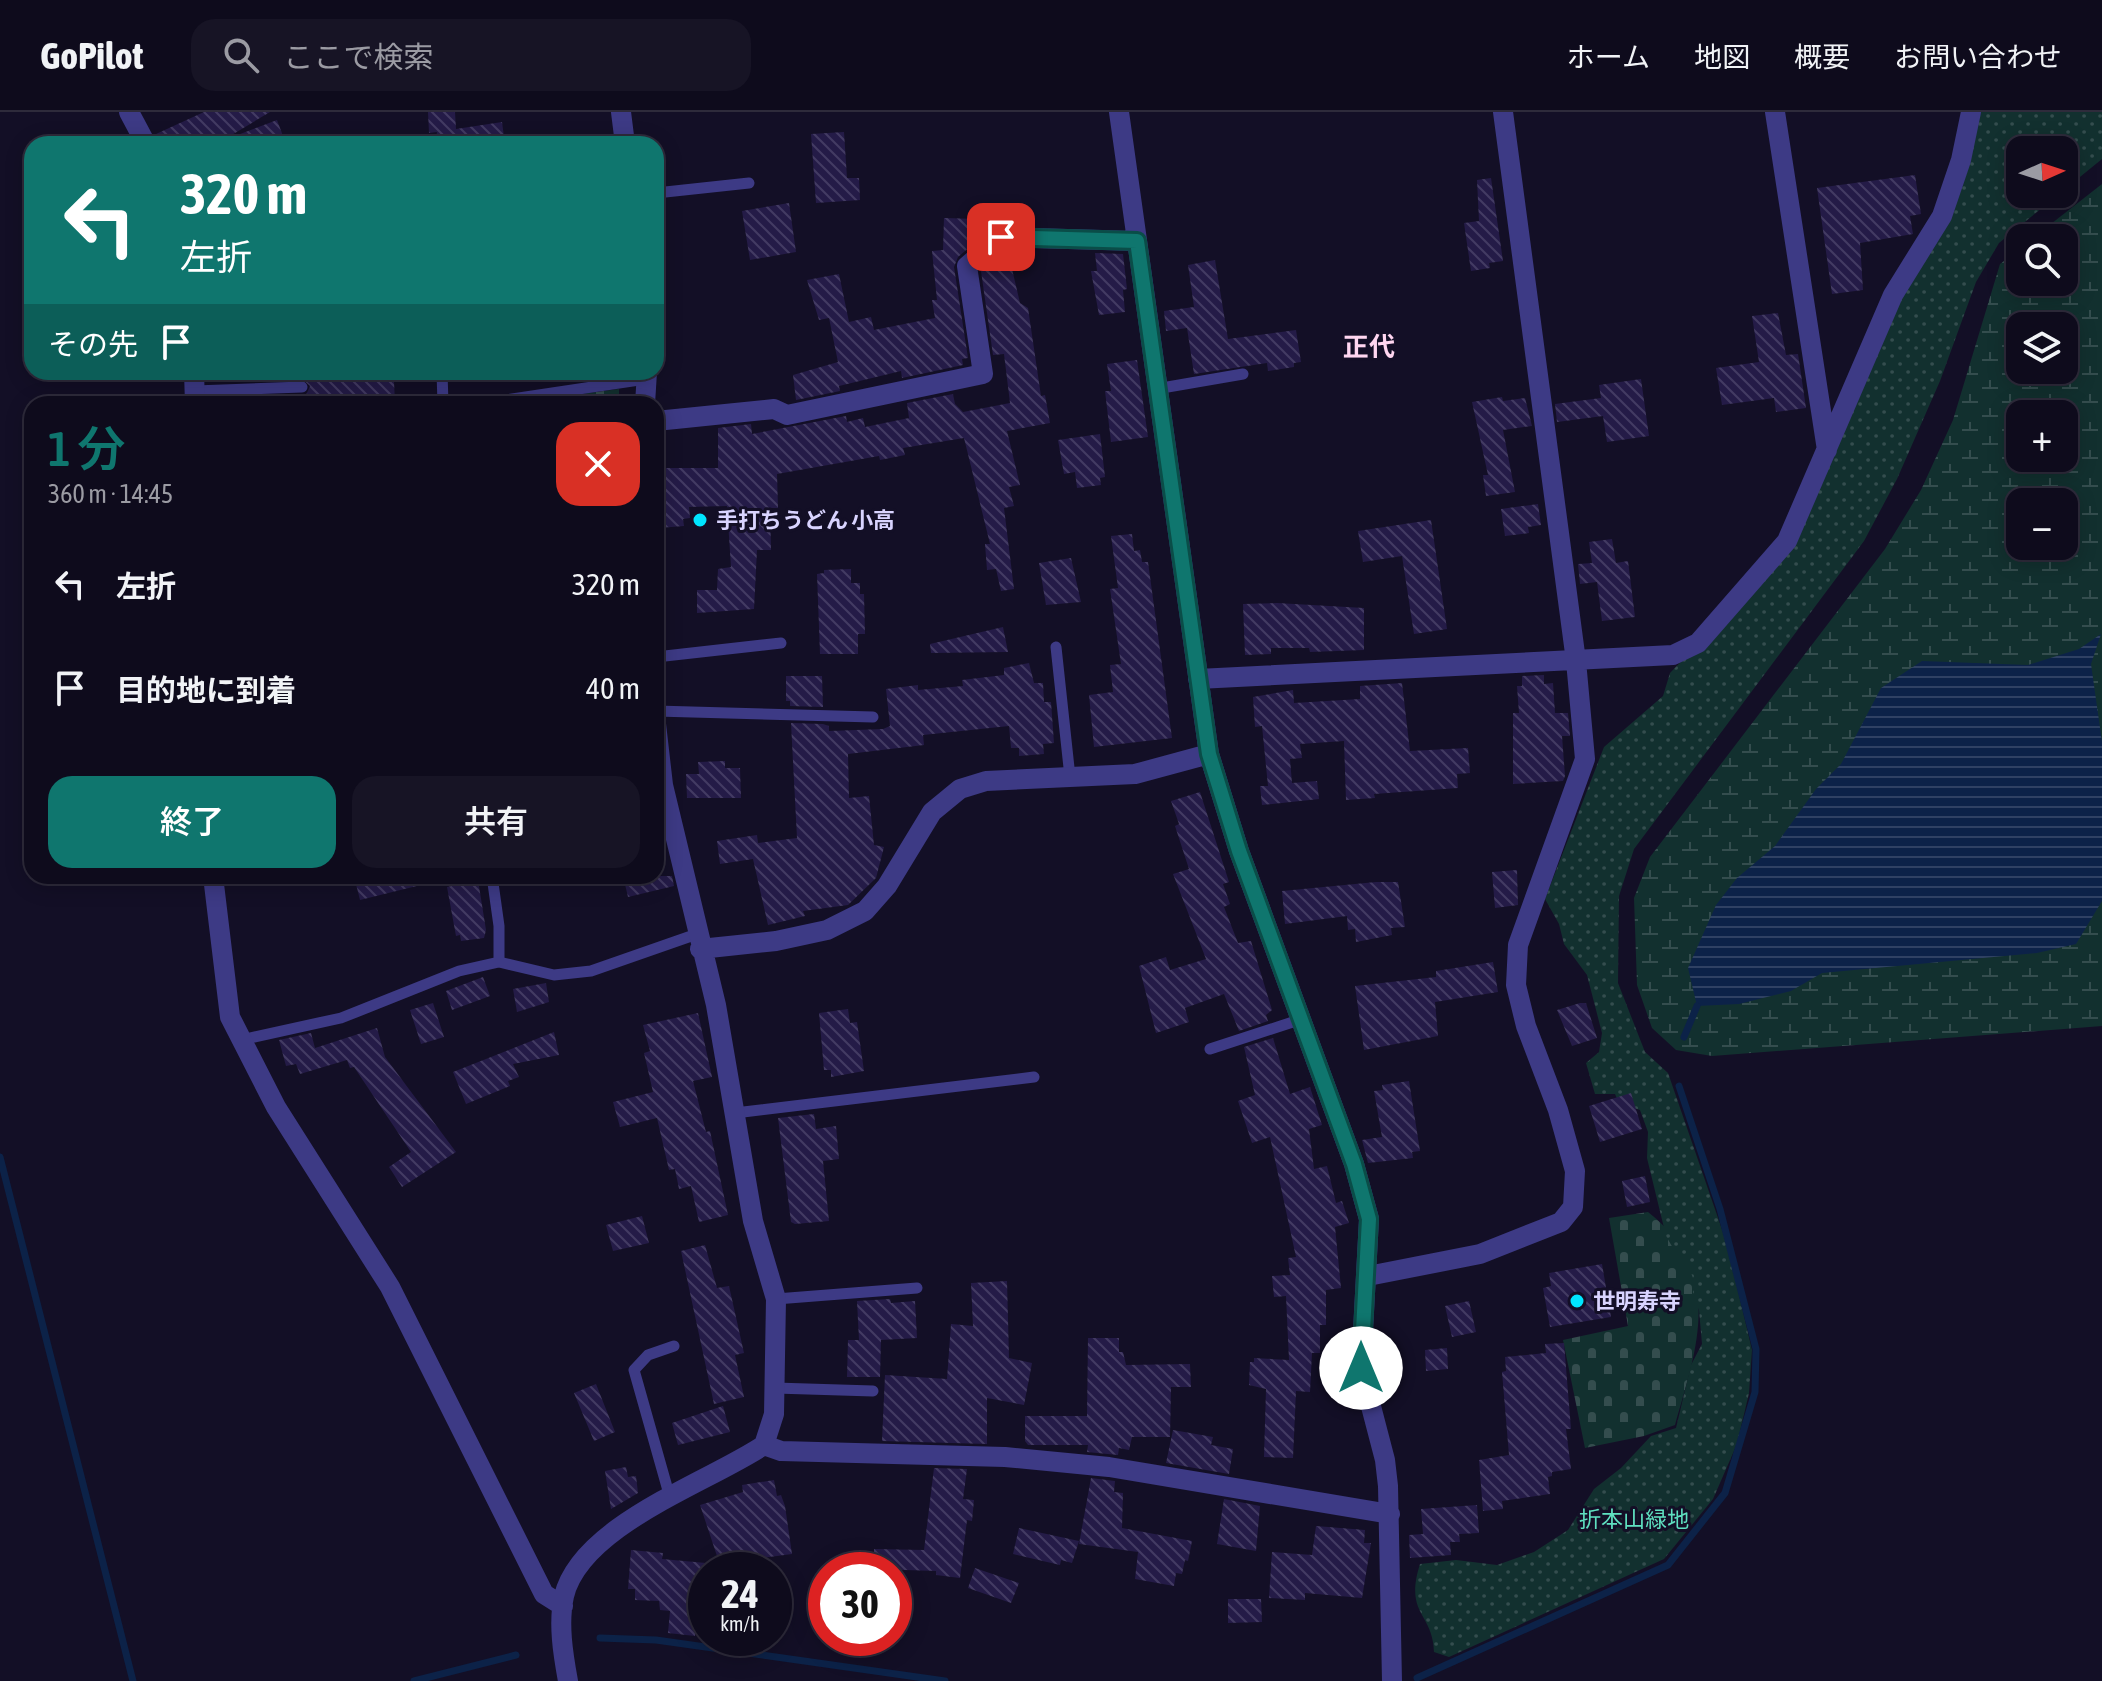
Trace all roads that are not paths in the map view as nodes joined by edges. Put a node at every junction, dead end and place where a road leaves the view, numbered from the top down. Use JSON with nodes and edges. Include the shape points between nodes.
{"nodes":[{"id":1,"x":129,"y":112,"type":"edge"},
{"id":2,"x":621,"y":112,"type":"edge"},
{"id":3,"x":1119,"y":112,"type":"edge"},
{"id":4,"x":1503,"y":112,"type":"edge"},
{"id":5,"x":1775,"y":112,"type":"edge"},
{"id":6,"x":1971,"y":112,"type":"edge"},
{"id":7,"x":142,"y":136,"type":"edge"},
{"id":8,"x":624,"y":136,"type":"edge"},
{"id":9,"x":749,"y":183,"type":"dead end"},
{"id":10,"x":664,"y":192,"type":"edge"},
{"id":11,"x":1137,"y":241,"type":"junction"},
{"id":12,"x":1243,"y":374,"type":"dead end"},
{"id":13,"x":622,"y":380,"type":"edge"},
{"id":14,"x":302,"y":387,"type":"dead end"},
{"id":15,"x":195,"y":389,"type":"edge"},
{"id":16,"x":1156,"y":389,"type":"junction"},
{"id":17,"x":526,"y":396,"type":"edge"},
{"id":18,"x":664,"y":420,"type":"edge"},
{"id":19,"x":1827,"y":454,"type":"junction"},
{"id":20,"x":781,"y":643,"type":"dead end"},
{"id":21,"x":1056,"y":647,"type":"dead end"},
{"id":22,"x":664,"y":656,"type":"edge"},
{"id":23,"x":1576,"y":661,"type":"junction"},
{"id":24,"x":1198,"y":679,"type":"junction"},
{"id":25,"x":664,"y":711,"type":"edge"},
{"id":26,"x":873,"y":717,"type":"dead end"},
{"id":27,"x":1209,"y":754,"type":"junction"},
{"id":28,"x":1070,"y":777,"type":"junction"},
{"id":29,"x":664,"y":789,"type":"edge"},
{"id":30,"x":214,"y":884,"type":"edge"},
{"id":31,"x":493,"y":884,"type":"edge"},
{"id":32,"x":699,"y":942,"type":"junction"},
{"id":33,"x":499,"y":962,"type":"junction"},
{"id":34,"x":1302,"y":1019,"type":"junction"},
{"id":35,"x":241,"y":1040,"type":"junction"},
{"id":36,"x":1210,"y":1049,"type":"dead end"},
{"id":37,"x":1034,"y":1077,"type":"dead end"},
{"id":38,"x":735,"y":1113,"type":"junction"},
{"id":39,"x":1368,"y":1276,"type":"junction"},
{"id":40,"x":917,"y":1288,"type":"dead end"},
{"id":41,"x":776,"y":1299,"type":"junction"},
{"id":42,"x":674,"y":1346,"type":"dead end"},
{"id":43,"x":775,"y":1388,"type":"junction"},
{"id":44,"x":873,"y":1391,"type":"dead end"},
{"id":45,"x":764,"y":1445,"type":"junction"},
{"id":46,"x":669,"y":1494,"type":"junction"},
{"id":47,"x":1390,"y":1514,"type":"junction"},
{"id":48,"x":563,"y":1606,"type":"junction"},
{"id":49,"x":568,"y":1681,"type":"edge"},
{"id":50,"x":1392,"y":1681,"type":"edge"}],
"edges":[{"from":1,"to":7,"type":"street"},
{"from":2,"to":8,"type":"street"},
{"from":3,"to":11,"type":"street"},
{"from":4,"to":23,"type":"street"},
{"from":5,"to":19,"type":"street"},
{"from":6,"to":19,"type":"street","via":[[1942,216],[1893,295]]},
{"from":9,"to":10,"type":"lane"},
{"from":11,"to":16,"type":"street"},
{"from":11,"to":18,"type":"street","via":[[1001,237],[967,266],[983,374],[787,415],[774,409]]},
{"from":12,"to":16,"type":"lane"},
{"from":13,"to":17,"type":"lane"},
{"from":14,"to":15,"type":"lane"},
{"from":16,"to":24,"type":"street"},
{"from":19,"to":23,"type":"street","via":[[1787,541],[1698,643],[1673,655]]},
{"from":20,"to":22,"type":"lane"},
{"from":21,"to":28,"type":"lane"},
{"from":23,"to":24,"type":"street"},
{"from":23,"to":39,"type":"street","via":[[1585,759],[1518,945],[1516,985],[1575,1171],[1573,1207],[1561,1222],[1480,1254]]},
{"from":24,"to":27,"type":"street"},
{"from":25,"to":26,"type":"lane"},
{"from":27,"to":28,"type":"street","via":[[1135,774]]},
{"from":27,"to":34,"type":"street"},
{"from":28,"to":32,"type":"street","via":[[986,781],[960,789],[932,812],[887,886],[865,911],[827,930],[776,941]]},
{"from":29,"to":32,"type":"street"},
{"from":30,"to":35,"type":"street","via":[[230,1017]]},
{"from":31,"to":33,"type":"lane"},
{"from":32,"to":33,"type":"lane","via":[[591,971],[554,975]]},
{"from":32,"to":38,"type":"street"},
{"from":33,"to":35,"type":"lane","via":[[459,971],[341,1018]]},
{"from":34,"to":36,"type":"lane"},
{"from":34,"to":39,"type":"street","via":[[1369,1219]]},
{"from":35,"to":48,"type":"street","via":[[276,1107],[390,1287],[544,1594]]},
{"from":37,"to":38,"type":"lane"},
{"from":38,"to":41,"type":"street","via":[[753,1221]]},
{"from":39,"to":47,"type":"street","via":[[1361,1368],[1385,1460]]},
{"from":40,"to":41,"type":"lane"},
{"from":41,"to":43,"type":"street"},
{"from":42,"to":46,"type":"lane","via":[[648,1355],[634,1370]]},
{"from":43,"to":44,"type":"lane"},
{"from":43,"to":45,"type":"street"},
{"from":45,"to":46,"type":"street"},
{"from":45,"to":47,"type":"street","via":[[781,1451],[1005,1457],[1109,1467]]},
{"from":46,"to":48,"type":"street","via":[[584,1558]]},
{"from":47,"to":50,"type":"street"},
{"from":48,"to":49,"type":"street"}]}
